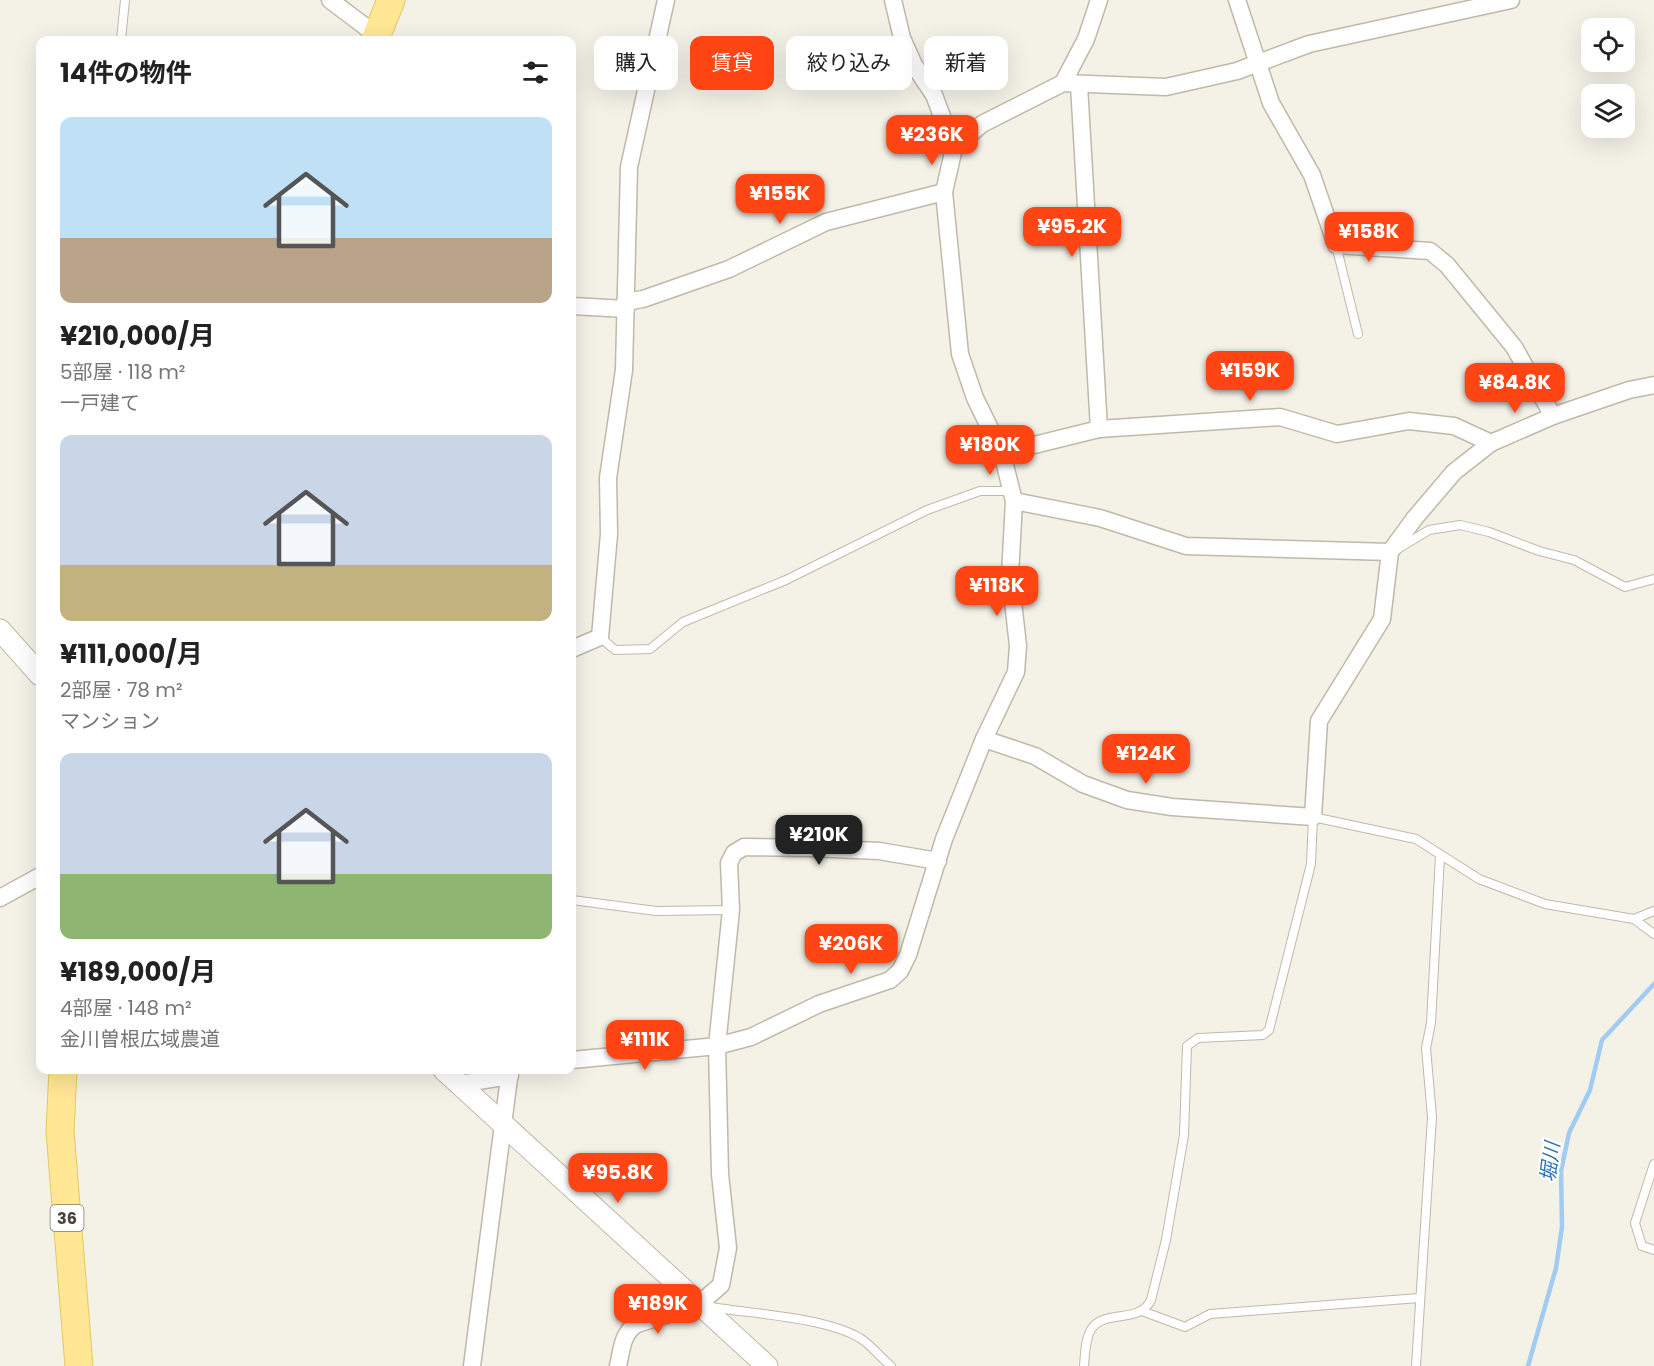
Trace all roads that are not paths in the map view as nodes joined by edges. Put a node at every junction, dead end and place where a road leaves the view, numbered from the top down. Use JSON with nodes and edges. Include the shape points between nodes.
{"nodes":[{"id":1,"x":125,"y":0,"type":"edge"},
{"id":2,"x":330,"y":0,"type":"edge"},
{"id":3,"x":392,"y":0,"type":"edge"},
{"id":4,"x":666,"y":0,"type":"edge"},
{"id":5,"x":893,"y":0,"type":"edge"},
{"id":6,"x":1099,"y":0,"type":"edge"},
{"id":7,"x":1237,"y":0,"type":"edge"},
{"id":8,"x":1511,"y":0,"type":"edge"},
{"id":9,"x":122,"y":36,"type":"edge"},
{"id":10,"x":375,"y":36,"type":"edge"},
{"id":11,"x":380,"y":36,"type":"edge"},
{"id":12,"x":1257,"y":65,"type":"junction"},
{"id":13,"x":1071,"y":84,"type":"junction"},
{"id":14,"x":954,"y":148,"type":"junction"},
{"id":15,"x":944,"y":192,"type":"junction"},
{"id":16,"x":1336,"y":245,"type":"junction"},
{"id":17,"x":576,"y":306,"type":"edge"},
{"id":18,"x":626,"y":306,"type":"junction"},
{"id":19,"x":1358,"y":334,"type":"dead end"},
{"id":20,"x":1654,"y":385,"type":"edge"},
{"id":21,"x":1553,"y":416,"type":"junction"},
{"id":22,"x":1099,"y":429,"type":"junction"},
{"id":23,"x":1491,"y":443,"type":"junction"},
{"id":24,"x":1002,"y":453,"type":"junction"},
{"id":25,"x":1013,"y":496,"type":"junction"},
{"id":26,"x":1390,"y":552,"type":"junction"},
{"id":27,"x":1654,"y":579,"type":"edge"},
{"id":28,"x":0,"y":630,"type":"edge"},
{"id":29,"x":600,"y":637,"type":"junction"},
{"id":30,"x":576,"y":647,"type":"edge"},
{"id":31,"x":36,"y":670,"type":"edge"},
{"id":32,"x":984,"y":740,"type":"junction"},
{"id":33,"x":1313,"y":817,"type":"junction"},
{"id":34,"x":1440,"y":856,"type":"junction"},
{"id":35,"x":938,"y":861,"type":"junction"},
{"id":36,"x":36,"y":878,"type":"edge"},
{"id":37,"x":0,"y":897,"type":"edge"},
{"id":38,"x":576,"y":901,"type":"edge"},
{"id":39,"x":731,"y":909,"type":"junction"},
{"id":40,"x":1654,"y":911,"type":"edge"},
{"id":41,"x":1634,"y":919,"type":"junction"},
{"id":42,"x":1654,"y":934,"type":"edge"},
{"id":43,"x":717,"y":1046,"type":"junction"},
{"id":44,"x":576,"y":1060,"type":"edge"},
{"id":45,"x":63,"y":1074,"type":"edge"},
{"id":46,"x":449,"y":1074,"type":"edge"},
{"id":47,"x":505,"y":1074,"type":"edge"},
{"id":48,"x":510,"y":1074,"type":"edge"},
{"id":49,"x":460,"y":1084,"type":"junction"},
{"id":50,"x":504,"y":1124,"type":"junction"},
{"id":51,"x":1654,"y":1164,"type":"edge"},
{"id":52,"x":1654,"y":1250,"type":"edge"},
{"id":53,"x":1419,"y":1298,"type":"junction"},
{"id":54,"x":698,"y":1305,"type":"junction"},
{"id":55,"x":1142,"y":1311,"type":"junction"},
{"id":56,"x":79,"y":1366,"type":"edge"},
{"id":57,"x":472,"y":1366,"type":"edge"},
{"id":58,"x":618,"y":1366,"type":"edge"},
{"id":59,"x":767,"y":1366,"type":"edge"},
{"id":60,"x":891,"y":1366,"type":"edge"},
{"id":61,"x":1084,"y":1366,"type":"edge"},
{"id":62,"x":1416,"y":1366,"type":"edge"}],
"edges":[{"from":1,"to":9,"type":"lane"},
{"from":2,"to":10,"type":"street"},
{"from":3,"to":11,"type":"main road"},
{"from":4,"to":18,"type":"street","via":[[629,167]]},
{"from":5,"to":14,"type":"street","via":[[902,38],[934,95]]},
{"from":6,"to":13,"type":"street"},
{"from":7,"to":12,"type":"street"},
{"from":8,"to":12,"type":"street","via":[[1309,44]]},
{"from":12,"to":13,"type":"street","via":[[1166,87]]},
{"from":12,"to":16,"type":"street","via":[[1271,103],[1312,175]]},
{"from":13,"to":14,"type":"street","via":[[982,124]]},
{"from":13,"to":22,"type":"street"},
{"from":14,"to":15,"type":"street"},
{"from":15,"to":18,"type":"street","via":[[826,222],[729,269]]},
{"from":15,"to":24,"type":"street","via":[[960,354],[975,398]]},
{"from":16,"to":19,"type":"lane"},
{"from":16,"to":21,"type":"street","via":[[1430,251],[1447,265],[1514,347]]},
{"from":17,"to":18,"type":"street"},
{"from":18,"to":29,"type":"street","via":[[624,370],[608,478],[609,534]]},
{"from":20,"to":21,"type":"street"},
{"from":21,"to":23,"type":"street"},
{"from":22,"to":23,"type":"street","via":[[1280,417],[1337,434],[1409,421],[1454,426]]},
{"from":22,"to":24,"type":"street"},
{"from":23,"to":26,"type":"street","via":[[1454,472]]},
{"from":24,"to":25,"type":"street"},
{"from":25,"to":26,"type":"street","via":[[1100,518],[1186,546]]},
{"from":25,"to":29,"type":"lane","via":[[980,491],[927,510],[786,580],[683,622],[650,649],[615,650]]},
{"from":25,"to":32,"type":"street","via":[[1010,575],[1018,646],[1016,672]]},
{"from":26,"to":27,"type":"lane","via":[[1430,530],[1460,525],[1574,560],[1625,586]]},
{"from":26,"to":33,"type":"street","via":[[1382,619],[1319,721]]},
{"from":28,"to":31,"type":"street"},
{"from":29,"to":30,"type":"street"},
{"from":32,"to":33,"type":"street","via":[[1035,756],[1083,784],[1127,800]]},
{"from":32,"to":35,"type":"street"},
{"from":33,"to":34,"type":"lane","via":[[1416,838]]},
{"from":33,"to":55,"type":"lane","via":[[1311,864],[1269,1030],[1263,1035],[1198,1038],[1187,1046],[1182,1147],[1166,1240],[1151,1300]]},
{"from":34,"to":41,"type":"lane","via":[[1479,879],[1545,904]]},
{"from":34,"to":53,"type":"lane","via":[[1431,1023],[1426,1048],[1432,1118]]},
{"from":35,"to":39,"type":"street","via":[[879,851],[744,848],[734,853],[729,862]]},
{"from":35,"to":43,"type":"street","via":[[908,955],[895,976],[819,1004],[751,1037]]},
{"from":36,"to":37,"type":"street"},
{"from":38,"to":39,"type":"lane","via":[[656,911]]},
{"from":39,"to":43,"type":"street"},
{"from":40,"to":41,"type":"lane"},
{"from":41,"to":42,"type":"lane"},
{"from":43,"to":44,"type":"street"},
{"from":43,"to":54,"type":"street","via":[[720,1174],[728,1248],[721,1285]]},
{"from":45,"to":56,"type":"main road","number":"36","via":[[60,1131]]},
{"from":46,"to":49,"type":"street"},
{"from":47,"to":49,"type":"street"},
{"from":48,"to":50,"type":"street"},
{"from":49,"to":50,"type":"street"},
{"from":50,"to":54,"type":"street"},
{"from":50,"to":57,"type":"street"},
{"from":51,"to":52,"type":"lane","via":[[1635,1223],[1642,1246]]},
{"from":53,"to":55,"type":"lane","via":[[1210,1314],[1185,1327]]},
{"from":53,"to":62,"type":"lane"},
{"from":54,"to":58,"type":"street","via":[[629,1329]]},
{"from":54,"to":59,"type":"street"},
{"from":54,"to":60,"type":"lane","via":[[821,1324],[848,1332],[863,1340]]},
{"from":55,"to":61,"type":"lane","via":[[1102,1321],[1092,1328]]}]}
